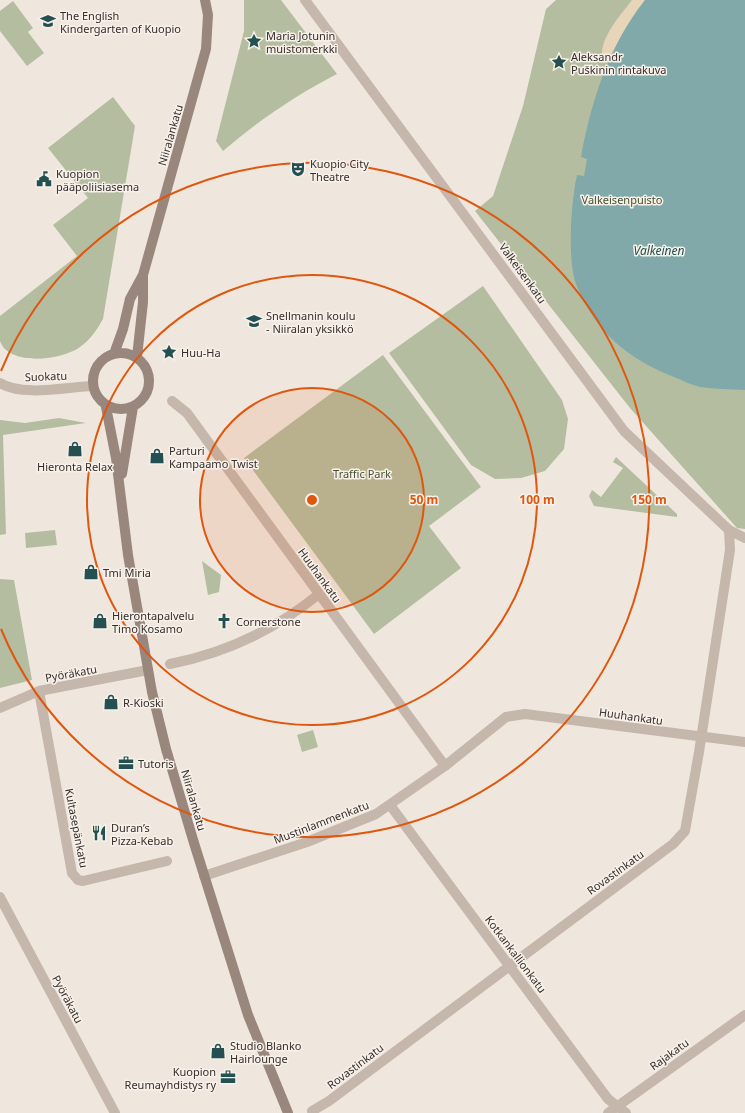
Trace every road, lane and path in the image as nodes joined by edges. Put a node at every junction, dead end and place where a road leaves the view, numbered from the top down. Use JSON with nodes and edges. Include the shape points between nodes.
{"nodes":[{"id":1,"x":205,"y":0,"type":"edge"},
{"id":2,"x":305,"y":0,"type":"edge"},
{"id":3,"x":143,"y":275,"type":"junction"},
{"id":4,"x":114,"y":354,"type":"junction"},
{"id":5,"x":138,"y":358,"type":"junction"},
{"id":6,"x":0,"y":383,"type":"edge"},
{"id":7,"x":93,"y":386,"type":"junction"},
{"id":8,"x":172,"y":400,"type":"dead end"},
{"id":9,"x":106,"y":407,"type":"junction"},
{"id":10,"x":133,"y":407,"type":"junction"},
{"id":11,"x":120,"y":484,"type":"junction"},
{"id":12,"x":729,"y":530,"type":"junction"},
{"id":13,"x":745,"y":538,"type":"edge"},
{"id":14,"x":319,"y":594,"type":"junction"},
{"id":15,"x":170,"y":664,"type":"dead end"},
{"id":16,"x":148,"y":670,"type":"junction"},
{"id":17,"x":39,"y":691,"type":"junction"},
{"id":18,"x":0,"y":708,"type":"edge"},
{"id":19,"x":514,"y":714,"type":"joint"},
{"id":20,"x":702,"y":737,"type":"junction"},
{"id":21,"x":745,"y":742,"type":"edge"},
{"id":22,"x":445,"y":766,"type":"junction"},
{"id":23,"x":390,"y":806,"type":"junction"},
{"id":24,"x":167,"y":861,"type":"dead end"},
{"id":25,"x":204,"y":876,"type":"junction"},
{"id":26,"x":0,"y":897,"type":"edge"},
{"id":27,"x":509,"y":965,"type":"junction"},
{"id":28,"x":745,"y":1014,"type":"edge"},
{"id":29,"x":617,"y":1106,"type":"junction"},
{"id":30,"x":312,"y":1111,"type":"dead end"},
{"id":31,"x":114,"y":1113,"type":"edge"},
{"id":32,"x":288,"y":1113,"type":"edge"},
{"id":33,"x":608,"y":1113,"type":"edge"},
{"id":34,"x":626,"y":1113,"type":"edge"}],
"edges":[{"from":1,"to":3,"type":"main road","name":"Niiralankatu","via":[[208,15],[206,49]]},
{"from":2,"to":12,"type":"street","name":"Valkeisenkatu","via":[[624,431]]},
{"from":3,"to":4,"type":"main road","name":"Niiralankatu","via":[[130,298]]},
{"from":3,"to":5,"type":"main road","name":"Niiralankatu"},
{"from":4,"to":5,"type":"main road","via":[[122,352]]},
{"from":4,"to":7,"type":"main road","via":[[100,363],[93,377]]},
{"from":5,"to":10,"type":"main road","via":[[147,374],[148,385],[140,402]]},
{"from":6,"to":7,"type":"street","name":"Suokatu","via":[[30,390]]},
{"from":7,"to":9,"type":"main road"},
{"from":8,"to":14,"type":"street","name":"Huuhankatu","via":[[186,413]]},
{"from":9,"to":10,"type":"main road","via":[[116,410]]},
{"from":9,"to":11,"type":"main road","name":"Niiralankatu"},
{"from":10,"to":11,"type":"main road","name":"Niiralankatu"},
{"from":11,"to":16,"type":"main road","name":"Niiralankatu","via":[[128,555]]},
{"from":12,"to":13,"type":"street","name":"Valkeisenkatu"},
{"from":12,"to":20,"type":"street","name":"Rovastinkatu","via":[[730,550]]},
{"from":14,"to":15,"type":"street","via":[[285,619],[252,638]]},
{"from":14,"to":22,"type":"street","name":"Huuhankatu"},
{"from":16,"to":17,"type":"street","name":"Pyöräkatu"},
{"from":16,"to":25,"type":"main road","name":"Niiralankatu","via":[[166,749]]},
{"from":17,"to":18,"type":"street","name":"Pyöräkatu"},
{"from":17,"to":24,"type":"street","name":"Kultasepänkatu","via":[[72,873],[78,880],[83,881]]},
{"from":19,"to":20,"type":"street","name":"Huuhankatu"},
{"from":19,"to":22,"type":"street","name":"Mustinlammenkatu","via":[[506,717]]},
{"from":20,"to":21,"type":"street","name":"Huuhankatu"},
{"from":20,"to":27,"type":"street","name":"Rovastinkatu","via":[[685,831],[673,844]]},
{"from":22,"to":23,"type":"street","name":"Mustinlammenkatu"},
{"from":23,"to":25,"type":"street","name":"Mustinlammenkatu","via":[[333,832]]},
{"from":23,"to":27,"type":"street","name":"Kotkankallionkatu"},
{"from":25,"to":32,"type":"main road","name":"Niiralankatu","via":[[248,1015]]},
{"from":26,"to":31,"type":"street","name":"Pyöräkatu"},
{"from":27,"to":29,"type":"street","name":"Kotkankallionkatu","via":[[608,1099]]},
{"from":27,"to":30,"type":"street","name":"Rovastinkatu","via":[[329,1101]]},
{"from":28,"to":29,"type":"street","name":"Rajakatu"},
{"from":29,"to":33,"type":"street","name":"Rajakatu"},
{"from":29,"to":34,"type":"street","name":"Kotkankallionkatu"}]}
